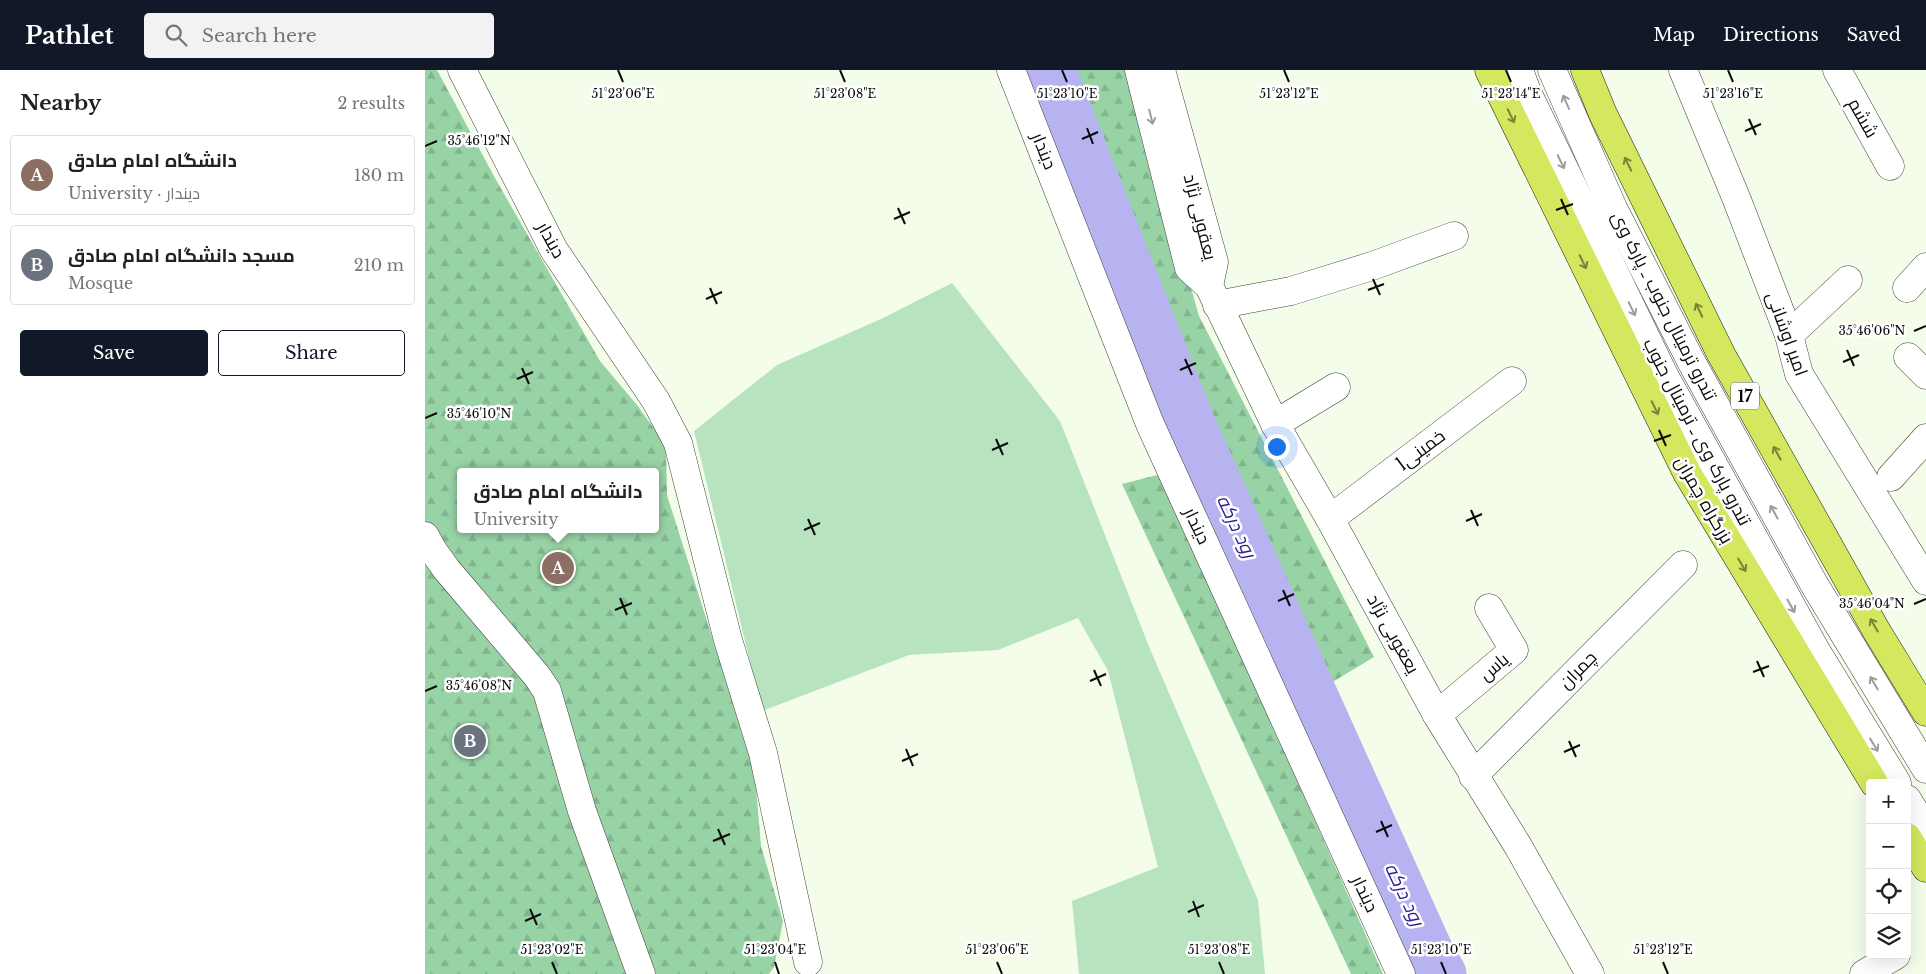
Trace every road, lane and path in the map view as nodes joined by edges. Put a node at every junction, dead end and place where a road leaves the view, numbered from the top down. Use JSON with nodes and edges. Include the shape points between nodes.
{"nodes":[{"id":1,"x":462,"y":70,"type":"edge"},
{"id":2,"x":1011,"y":70,"type":"edge"},
{"id":3,"x":1139,"y":70,"type":"edge"},
{"id":4,"x":1161,"y":70,"type":"edge"},
{"id":5,"x":1519,"y":70,"type":"edge"},
{"id":6,"x":1552,"y":70,"type":"edge"},
{"id":7,"x":1585,"y":70,"type":"edge"},
{"id":8,"x":1683,"y":70,"type":"edge"},
{"id":9,"x":1837,"y":70,"type":"edge"},
{"id":10,"x":1489,"y":71,"type":"edge"},
{"id":11,"x":1890,"y":166,"type":"dead end"},
{"id":12,"x":1454,"y":236,"type":"dead end"},
{"id":13,"x":1926,"y":267,"type":"edge"},
{"id":14,"x":1848,"y":280,"type":"dead end"},
{"id":15,"x":1907,"y":288,"type":"dead end"},
{"id":16,"x":1213,"y":296,"type":"junction"},
{"id":17,"x":1789,"y":335,"type":"junction"},
{"id":18,"x":1512,"y":380,"type":"dead end"},
{"id":19,"x":1336,"y":387,"type":"dead end"},
{"id":20,"x":1275,"y":424,"type":"junction"},
{"id":21,"x":1926,"y":438,"type":"edge"},
{"id":22,"x":1891,"y":477,"type":"dead end"},
{"id":23,"x":1330,"y":519,"type":"junction"},
{"id":24,"x":425,"y":536,"type":"edge"},
{"id":25,"x":1683,"y":565,"type":"dead end"},
{"id":26,"x":1926,"y":581,"type":"edge"},
{"id":27,"x":1489,"y":608,"type":"dead end"},
{"id":28,"x":1926,"y":712,"type":"edge"},
{"id":29,"x":1437,"y":715,"type":"junction"},
{"id":30,"x":1926,"y":770,"type":"edge"},
{"id":31,"x":1473,"y":776,"type":"junction"},
{"id":32,"x":1872,"y":779,"type":"edge"},
{"id":33,"x":1895,"y":779,"type":"edge"},
{"id":34,"x":1911,"y":806,"type":"edge"},
{"id":35,"x":1926,"y":830,"type":"edge"},
{"id":36,"x":1911,"y":844,"type":"edge"},
{"id":37,"x":1926,"y":868,"type":"edge"},
{"id":38,"x":1889,"y":959,"type":"edge"},
{"id":39,"x":808,"y":962,"type":"dead end"},
{"id":40,"x":641,"y":974,"type":"edge"},
{"id":41,"x":1401,"y":974,"type":"edge"},
{"id":42,"x":1590,"y":974,"type":"edge"},
{"id":43,"x":1864,"y":974,"type":"edge"}],
"edges":[{"from":1,"to":39,"type":"street","name":"دیندار","via":[[554,250],[656,401],[678,444],[728,640],[763,753]]},
{"from":2,"to":41,"type":"street","name":"دیندار","via":[[1150,424]]},
{"from":3,"to":16,"type":"street","name":"یعقوبی نژاد","one_way":true,"via":[[1189,268]]},
{"from":4,"to":16,"type":"street","name":"یعقوبی نژاد","via":[[1214,262]]},
{"from":5,"to":33,"type":"street","name":"تندرو پارک وی ـ ترمینال جنوب","one_way":true,"via":[[1664,375],[1815,649]]},
{"from":30,"to":6,"type":"street","name":"تندرو ترمینال جنوب ـ پارک وی","one_way":true,"via":[[1814,584],[1692,363],[1613,208]]},
{"from":28,"to":7,"type":"highway","number":"17","one_way":true,"via":[[1876,630],[1721,354],[1603,114]]},
{"from":8,"to":17,"type":"street","name":"امیر اوشانی"},
{"from":9,"to":11,"type":"street","name":"ششم"},
{"from":10,"to":32,"type":"highway","name":"بزرگراه چمران","one_way":true,"via":[[1687,473]]},
{"from":12,"to":16,"type":"street","via":[[1291,291]]},
{"from":13,"to":15,"type":"street"},
{"from":14,"to":17,"type":"street"},
{"from":16,"to":20,"type":"street","name":"یعغوبی نژاد"},
{"from":17,"to":26,"type":"street","name":"امیر اوشانی","via":[[1799,374]]},
{"from":18,"to":23,"type":"street","name":"lخمینی"},
{"from":19,"to":20,"type":"street"},
{"from":20,"to":23,"type":"street","name":"یعغوبی نژاد"},
{"from":21,"to":22,"type":"street"},
{"from":23,"to":29,"type":"street","name":"یعغوبی نژاد"},
{"from":24,"to":40,"type":"street","via":[[447,570],[547,691],[582,811]]},
{"from":25,"to":31,"type":"street","name":"چمران"},
{"from":27,"to":29,"type":"street","name":"یاس","via":[[1514,650]]},
{"from":29,"to":31,"type":"street","name":"یعغوبی نژاد"},
{"from":31,"to":42,"type":"street","name":"یعغوبی نژاد","via":[[1518,846]]},
{"from":34,"to":35,"type":"street"},
{"from":36,"to":37,"type":"highway"},
{"from":38,"to":43,"type":"street"}]}
